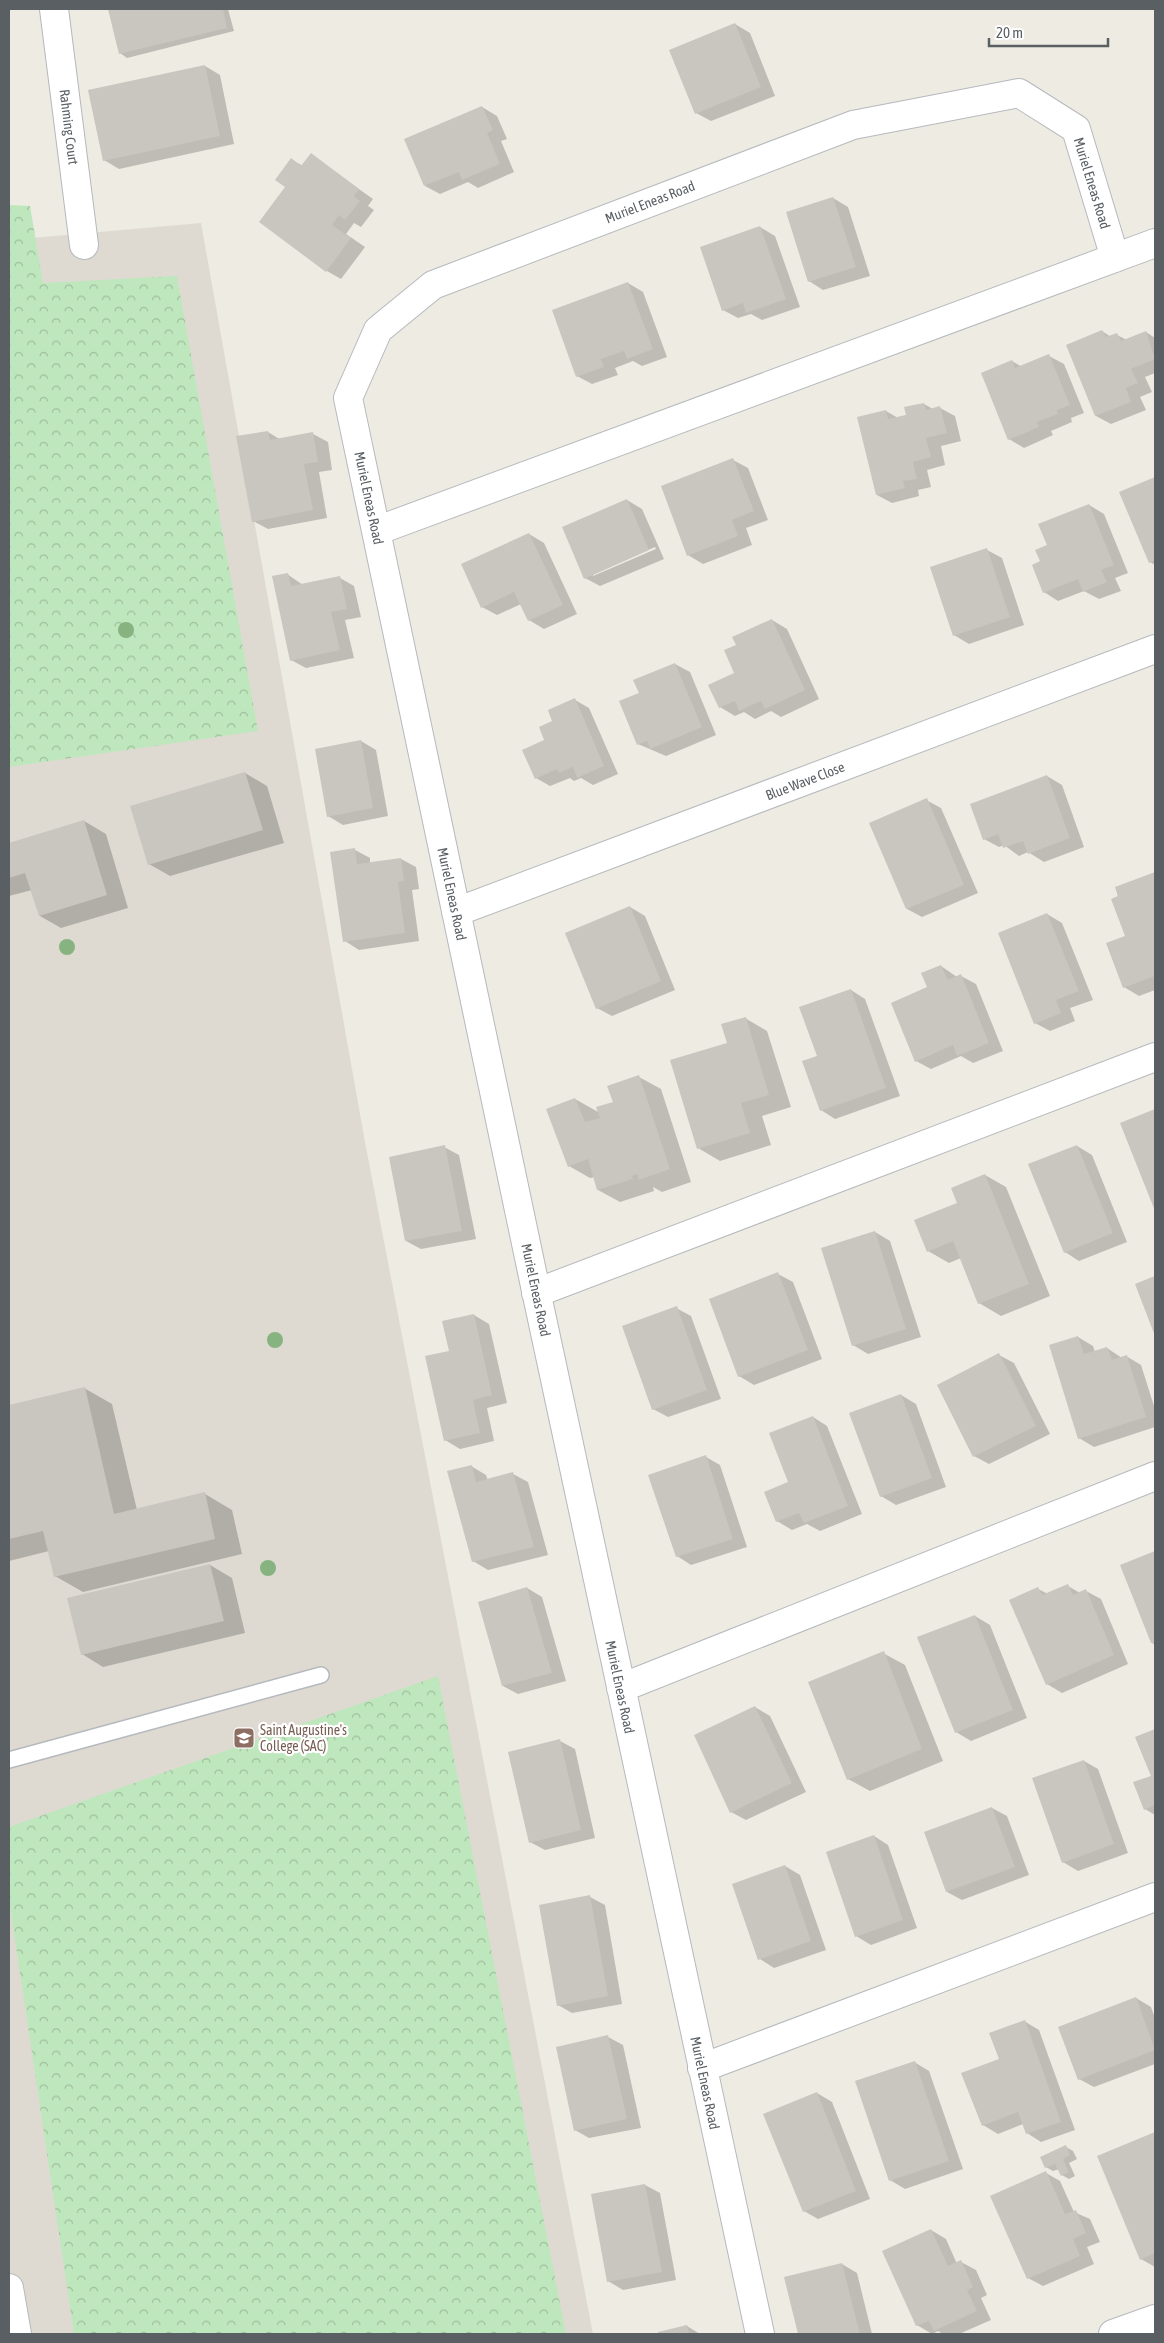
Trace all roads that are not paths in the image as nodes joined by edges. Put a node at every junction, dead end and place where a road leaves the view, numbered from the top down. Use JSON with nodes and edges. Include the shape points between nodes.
{"nodes":[{"id":1,"x":54,"y":9,"type":"edge"},
{"id":2,"x":1155,"y":243,"type":"edge"},
{"id":3,"x":84,"y":245,"type":"dead end"},
{"id":4,"x":1115,"y":258,"type":"junction"},
{"id":5,"x":376,"y":531,"type":"junction"},
{"id":6,"x":1155,"y":649,"type":"edge"},
{"id":7,"x":456,"y":912,"type":"junction"},
{"id":8,"x":1155,"y":1057,"type":"edge"},
{"id":9,"x":536,"y":1293,"type":"junction"},
{"id":10,"x":1155,"y":1476,"type":"edge"},
{"id":11,"x":321,"y":1675,"type":"dead end"},
{"id":12,"x":620,"y":1688,"type":"junction"},
{"id":13,"x":9,"y":1760,"type":"edge"},
{"id":14,"x":1155,"y":1897,"type":"edge"},
{"id":15,"x":702,"y":2068,"type":"junction"},
{"id":16,"x":9,"y":2288,"type":"edge"},
{"id":17,"x":1155,"y":2319,"type":"edge"},
{"id":18,"x":17,"y":2334,"type":"edge"},
{"id":19,"x":760,"y":2334,"type":"edge"},
{"id":20,"x":1113,"y":2334,"type":"edge"}],
"edges":[{"from":1,"to":3,"type":"street","name":"Rahming Court"},
{"from":2,"to":4,"type":"street"},
{"from":4,"to":5,"type":"street"},
{"from":4,"to":5,"type":"street","name":"Muriel Eneas Road","via":[[1076,129],[1019,93],[853,125],[433,285],[378,330],[348,398]]},
{"from":5,"to":7,"type":"street","name":"Muriel Eneas Road"},
{"from":6,"to":7,"type":"street","name":"Blue Wave Close"},
{"from":7,"to":9,"type":"street","name":"Muriel Eneas Road"},
{"from":8,"to":9,"type":"street"},
{"from":9,"to":12,"type":"street","name":"Muriel Eneas Road"},
{"from":10,"to":12,"type":"street"},
{"from":11,"to":13,"type":"lane"},
{"from":12,"to":15,"type":"street","name":"Muriel Eneas Road"},
{"from":14,"to":15,"type":"street"},
{"from":15,"to":19,"type":"street","name":"Muriel Eneas Road"},
{"from":16,"to":18,"type":"street"},
{"from":17,"to":20,"type":"street"}]}
